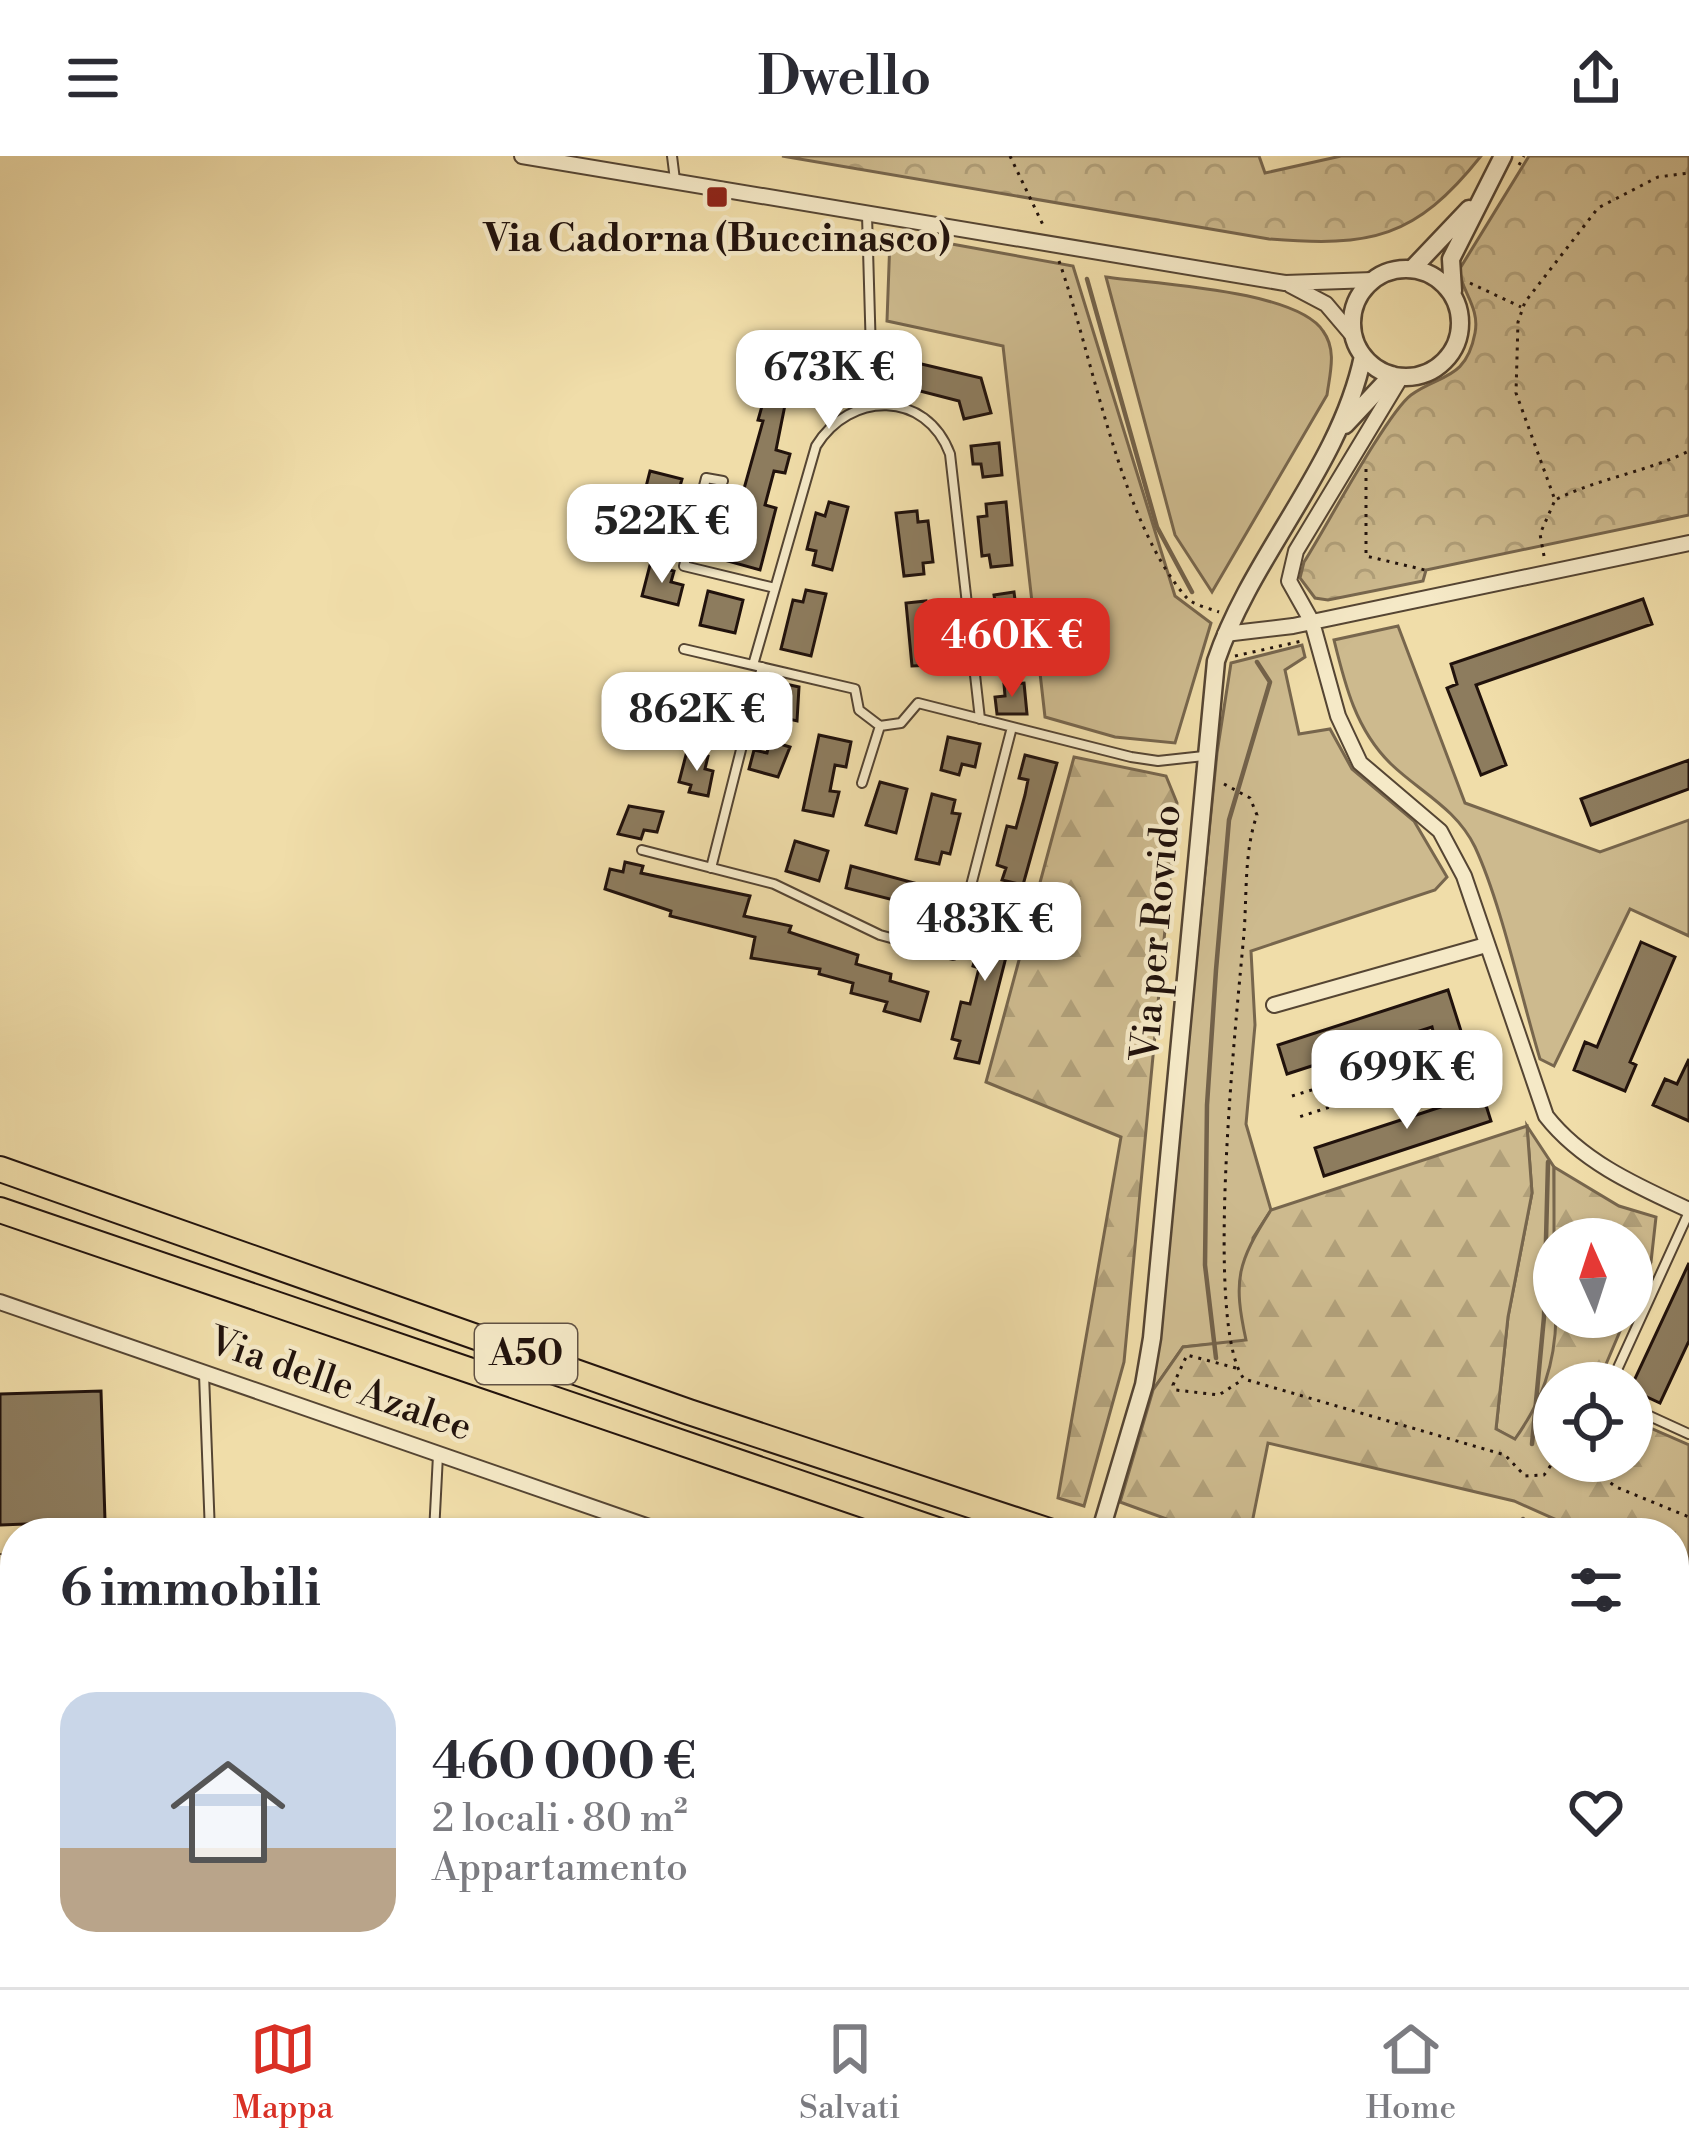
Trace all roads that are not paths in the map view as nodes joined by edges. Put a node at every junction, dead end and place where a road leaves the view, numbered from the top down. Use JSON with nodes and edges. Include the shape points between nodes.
{"nodes":[{"id":1,"x":522,"y":156,"type":"edge"},
{"id":2,"x":672,"y":156,"type":"edge"},
{"id":3,"x":1504,"y":156,"type":"edge"},
{"id":4,"x":675,"y":180,"type":"junction"},
{"id":5,"x":1474,"y":205,"type":"junction"},
{"id":6,"x":867,"y":214,"type":"junction"},
{"id":7,"x":1412,"y":269,"type":"junction"},
{"id":8,"x":1373,"y":280,"type":"junction"},
{"id":9,"x":1285,"y":283,"type":"junction"},
{"id":10,"x":1456,"y":303,"type":"junction"},
{"id":11,"x":1354,"y":338,"type":"junction"},
{"id":12,"x":871,"y":352,"type":"dead end"},
{"id":13,"x":1363,"y":356,"type":"junction"},
{"id":14,"x":1397,"y":376,"type":"junction"},
{"id":15,"x":873,"y":379,"type":"dead end"},
{"id":16,"x":875,"y":403,"type":"junction"},
{"id":17,"x":1333,"y":440,"type":"junction"},
{"id":18,"x":723,"y":482,"type":"dead end"},
{"id":19,"x":1689,"y":543,"type":"edge"},
{"id":20,"x":775,"y":588,"type":"junction"},
{"id":21,"x":1312,"y":622,"type":"junction"},
{"id":22,"x":1229,"y":626,"type":"junction"},
{"id":23,"x":684,"y":649,"type":"dead end"},
{"id":24,"x":758,"y":666,"type":"junction"},
{"id":25,"x":980,"y":719,"type":"junction"},
{"id":26,"x":880,"y":726,"type":"junction"},
{"id":27,"x":1012,"y":727,"type":"junction"},
{"id":28,"x":1205,"y":756,"type":"junction"},
{"id":29,"x":862,"y":783,"type":"dead end"},
{"id":30,"x":641,"y":850,"type":"dead end"},
{"id":31,"x":711,"y":868,"type":"junction"},
{"id":32,"x":1486,"y":945,"type":"junction"},
{"id":33,"x":1274,"y":1005,"type":"dead end"},
{"id":34,"x":0,"y":1169,"type":"edge"},
{"id":35,"x":0,"y":1210,"type":"edge"},
{"id":36,"x":1689,"y":1211,"type":"edge"},
{"id":37,"x":0,"y":1302,"type":"edge"},
{"id":38,"x":1621,"y":1362,"type":"edge"},
{"id":39,"x":204,"y":1372,"type":"junction"},
{"id":40,"x":1653,"y":1417,"type":"edge"},
{"id":41,"x":1689,"y":1433,"type":"edge"},
{"id":42,"x":438,"y":1454,"type":"junction"},
{"id":43,"x":209,"y":1518,"type":"edge"},
{"id":44,"x":435,"y":1518,"type":"edge"},
{"id":45,"x":623,"y":1518,"type":"edge"},
{"id":46,"x":902,"y":1518,"type":"edge"},
{"id":47,"x":1009,"y":1518,"type":"edge"},
{"id":48,"x":1105,"y":1518,"type":"edge"}],
"edges":[{"from":1,"to":4,"type":"street"},
{"from":2,"to":4,"type":"lane"},
{"from":3,"to":5,"type":"street"},
{"from":4,"to":6,"type":"street"},
{"from":5,"to":7,"type":"street"},
{"from":5,"to":10,"type":"street","via":[[1449,266]]},
{"from":6,"to":9,"type":"street"},
{"from":6,"to":12,"type":"lane"},
{"from":7,"to":8,"type":"street"},
{"from":7,"to":10,"type":"street","via":[[1439,280]]},
{"from":8,"to":9,"type":"street"},
{"from":8,"to":11,"type":"street","via":[[1354,306]]},
{"from":9,"to":11,"type":"street","via":[[1326,304]]},
{"from":10,"to":14,"type":"street","via":[[1460,331],[1448,357],[1424,374]]},
{"from":11,"to":13,"type":"street"},
{"from":13,"to":14,"type":"street"},
{"from":13,"to":17,"type":"street","name":"Via per Rovido"},
{"from":14,"to":17,"type":"street","name":"Via per Rovido"},
{"from":14,"to":21,"type":"street","via":[[1296,551],[1288,581]]},
{"from":15,"to":16,"type":"lane"},
{"from":16,"to":20,"type":"lane","via":[[834,420],[816,446]]},
{"from":16,"to":25,"type":"lane","via":[[927,424],[950,454]]},
{"from":17,"to":22,"type":"street","name":"Via per Rovido"},
{"from":18,"to":20,"type":"lane","via":[[706,478],[684,566]]},
{"from":19,"to":21,"type":"street"},
{"from":20,"to":24,"type":"lane"},
{"from":21,"to":22,"type":"street"},
{"from":21,"to":32,"type":"street","via":[[1360,763],[1440,831]]},
{"from":22,"to":28,"type":"street","name":"Via per Rovido","via":[[1216,661]]},
{"from":23,"to":24,"type":"lane"},
{"from":24,"to":26,"type":"lane","via":[[855,688],[859,710]]},
{"from":24,"to":31,"type":"lane"},
{"from":25,"to":26,"type":"lane","via":[[918,703],[902,723]]},
{"from":25,"to":27,"type":"lane"},
{"from":26,"to":29,"type":"lane"},
{"from":27,"to":28,"type":"lane","via":[[1158,761]]},
{"from":27,"to":31,"type":"lane","via":[[953,955],[880,935],[774,884]]},
{"from":28,"to":48,"type":"street","name":"Via per Rovido","via":[[1152,1338]]},
{"from":30,"to":31,"type":"lane"},
{"from":32,"to":33,"type":"street"},
{"from":32,"to":36,"type":"street","via":[[1534,1093],[1561,1135],[1609,1171]]},
{"from":34,"to":47,"type":"highway","number":"A50"},
{"from":35,"to":46,"type":"highway","number":"A50"},
{"from":36,"to":38,"type":"lane"},
{"from":37,"to":39,"type":"street","name":"Via delle Azalee"},
{"from":39,"to":42,"type":"street","name":"Via delle Azalee"},
{"from":39,"to":43,"type":"lane"},
{"from":40,"to":41,"type":"lane"},
{"from":42,"to":44,"type":"lane"},
{"from":42,"to":45,"type":"street","name":"Via delle Azalee"}]}
